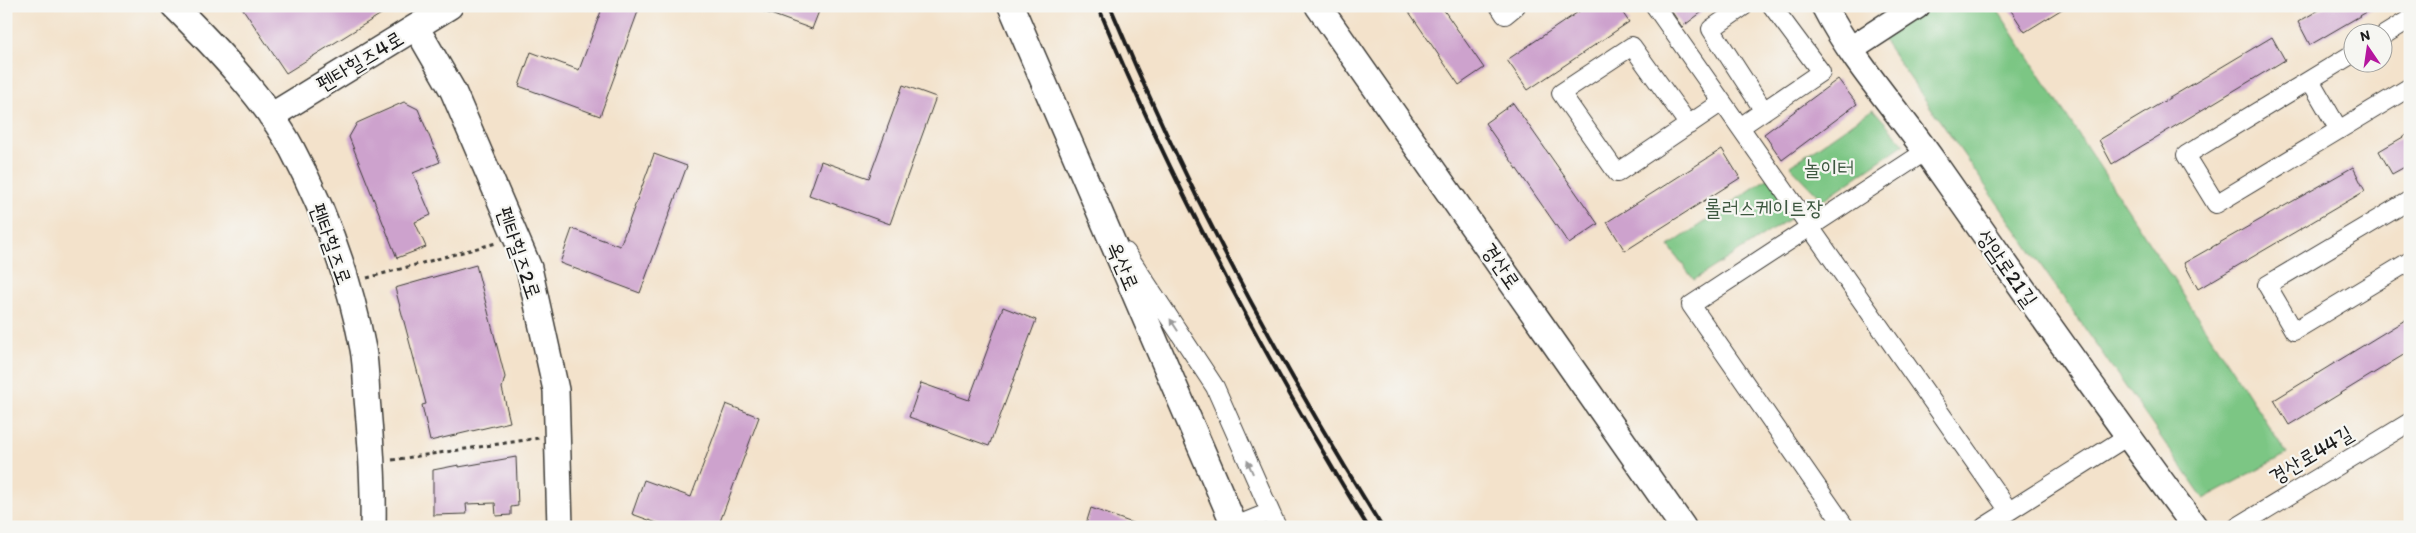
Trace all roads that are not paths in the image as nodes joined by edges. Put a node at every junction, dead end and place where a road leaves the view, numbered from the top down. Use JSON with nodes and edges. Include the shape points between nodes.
{"nodes":[{"id":1,"x":174,"y":6,"type":"edge"},
{"id":2,"x":450,"y":6,"type":"edge"},
{"id":3,"x":1011,"y":6,"type":"edge"},
{"id":4,"x":1318,"y":6,"type":"edge"},
{"id":5,"x":1499,"y":6,"type":"edge"},
{"id":6,"x":1516,"y":6,"type":"edge"},
{"id":7,"x":1655,"y":6,"type":"edge"},
{"id":8,"x":1744,"y":6,"type":"edge"},
{"id":9,"x":1772,"y":6,"type":"edge"},
{"id":10,"x":1824,"y":6,"type":"edge"},
{"id":11,"x":1917,"y":6,"type":"edge"},
{"id":12,"x":2410,"y":19,"type":"edge"},
{"id":13,"x":416,"y":27,"type":"junction"},
{"id":14,"x":2394,"y":29,"type":"edge"},
{"id":15,"x":1851,"y":49,"type":"junction"},
{"id":16,"x":2344,"y":59,"type":"edge"},
{"id":17,"x":2310,"y":80,"type":"junction"},
{"id":18,"x":2410,"y":87,"type":"edge"},
{"id":19,"x":1722,"y":102,"type":"junction"},
{"id":20,"x":1764,"y":111,"type":"junction"},
{"id":21,"x":271,"y":116,"type":"junction"},
{"id":22,"x":1688,"y":125,"type":"junction"},
{"id":23,"x":1740,"y":127,"type":"junction"},
{"id":24,"x":2339,"y":130,"type":"junction"},
{"id":25,"x":1926,"y":151,"type":"junction"},
{"id":26,"x":2409,"y":203,"type":"edge"},
{"id":27,"x":1101,"y":214,"type":"junction"},
{"id":28,"x":1811,"y":227,"type":"junction"},
{"id":29,"x":2410,"y":261,"type":"edge"},
{"id":30,"x":2410,"y":422,"type":"edge"},
{"id":31,"x":2128,"y":436,"type":"junction"},
{"id":32,"x":2009,"y":512,"type":"junction"},
{"id":33,"x":1274,"y":519,"type":"edge"},
{"id":34,"x":1235,"y":526,"type":"edge"},
{"id":35,"x":373,"y":527,"type":"edge"},
{"id":36,"x":560,"y":527,"type":"edge"},
{"id":37,"x":1683,"y":527,"type":"edge"},
{"id":38,"x":1844,"y":527,"type":"edge"},
{"id":39,"x":1984,"y":527,"type":"edge"},
{"id":40,"x":2195,"y":527,"type":"edge"},
{"id":41,"x":2237,"y":527,"type":"edge"}],
"edges":[{"from":1,"to":21,"type":"street","name":"펜타힐즈로","via":[[209,41]]},
{"from":2,"to":13,"type":"street","name":"펜타힐즈4로"},
{"from":3,"to":27,"type":"street","name":"옥산로"},
{"from":4,"to":37,"type":"street","name":"경산로"},
{"from":5,"to":6,"type":"street","via":[[1505,14]]},
{"from":7,"to":19,"type":"street"},
{"from":8,"to":20,"type":"street","via":[[1711,29]]},
{"from":9,"to":20,"type":"street","via":[[1821,72]]},
{"from":10,"to":15,"type":"street","name":"성암로21길"},
{"from":11,"to":15,"type":"street"},
{"from":12,"to":14,"type":"street"},
{"from":13,"to":21,"type":"street","name":"펜타힐즈4로"},
{"from":13,"to":36,"type":"street","name":"펜타힐즈2로","via":[[453,91],[529,268],[556,390]]},
{"from":15,"to":25,"type":"street","name":"성암로21길"},
{"from":16,"to":17,"type":"street"},
{"from":17,"to":24,"type":"street"},
{"from":17,"to":24,"type":"street","via":[[2186,155],[2216,204]]},
{"from":18,"to":24,"type":"street"},
{"from":19,"to":22,"type":"street"},
{"from":19,"to":23,"type":"street"},
{"from":20,"to":23,"type":"street"},
{"from":21,"to":35,"type":"street","name":"펜타힐즈로","via":[[292,149],[347,283],[363,350]]},
{"from":22,"to":22,"type":"street","via":[[1617,173],[1561,93],[1632,46]]},
{"from":23,"to":28,"type":"street"},
{"from":25,"to":28,"type":"street"},
{"from":25,"to":31,"type":"street","name":"성암로21길"},
{"from":26,"to":29,"type":"street","via":[[2267,286],[2294,330]]},
{"from":33,"to":27,"type":"street","one_way":true,"via":[[1215,387]]},
{"from":27,"to":34,"type":"street","name":"옥산로"},
{"from":28,"to":32,"type":"street"},
{"from":28,"to":38,"type":"street","via":[[1691,305]]},
{"from":30,"to":41,"type":"street","name":"경산로44길"},
{"from":31,"to":32,"type":"street"},
{"from":31,"to":40,"type":"street","name":"성암로21길"},
{"from":32,"to":39,"type":"street"},
{"from":33,"to":34,"type":"street"}]}
